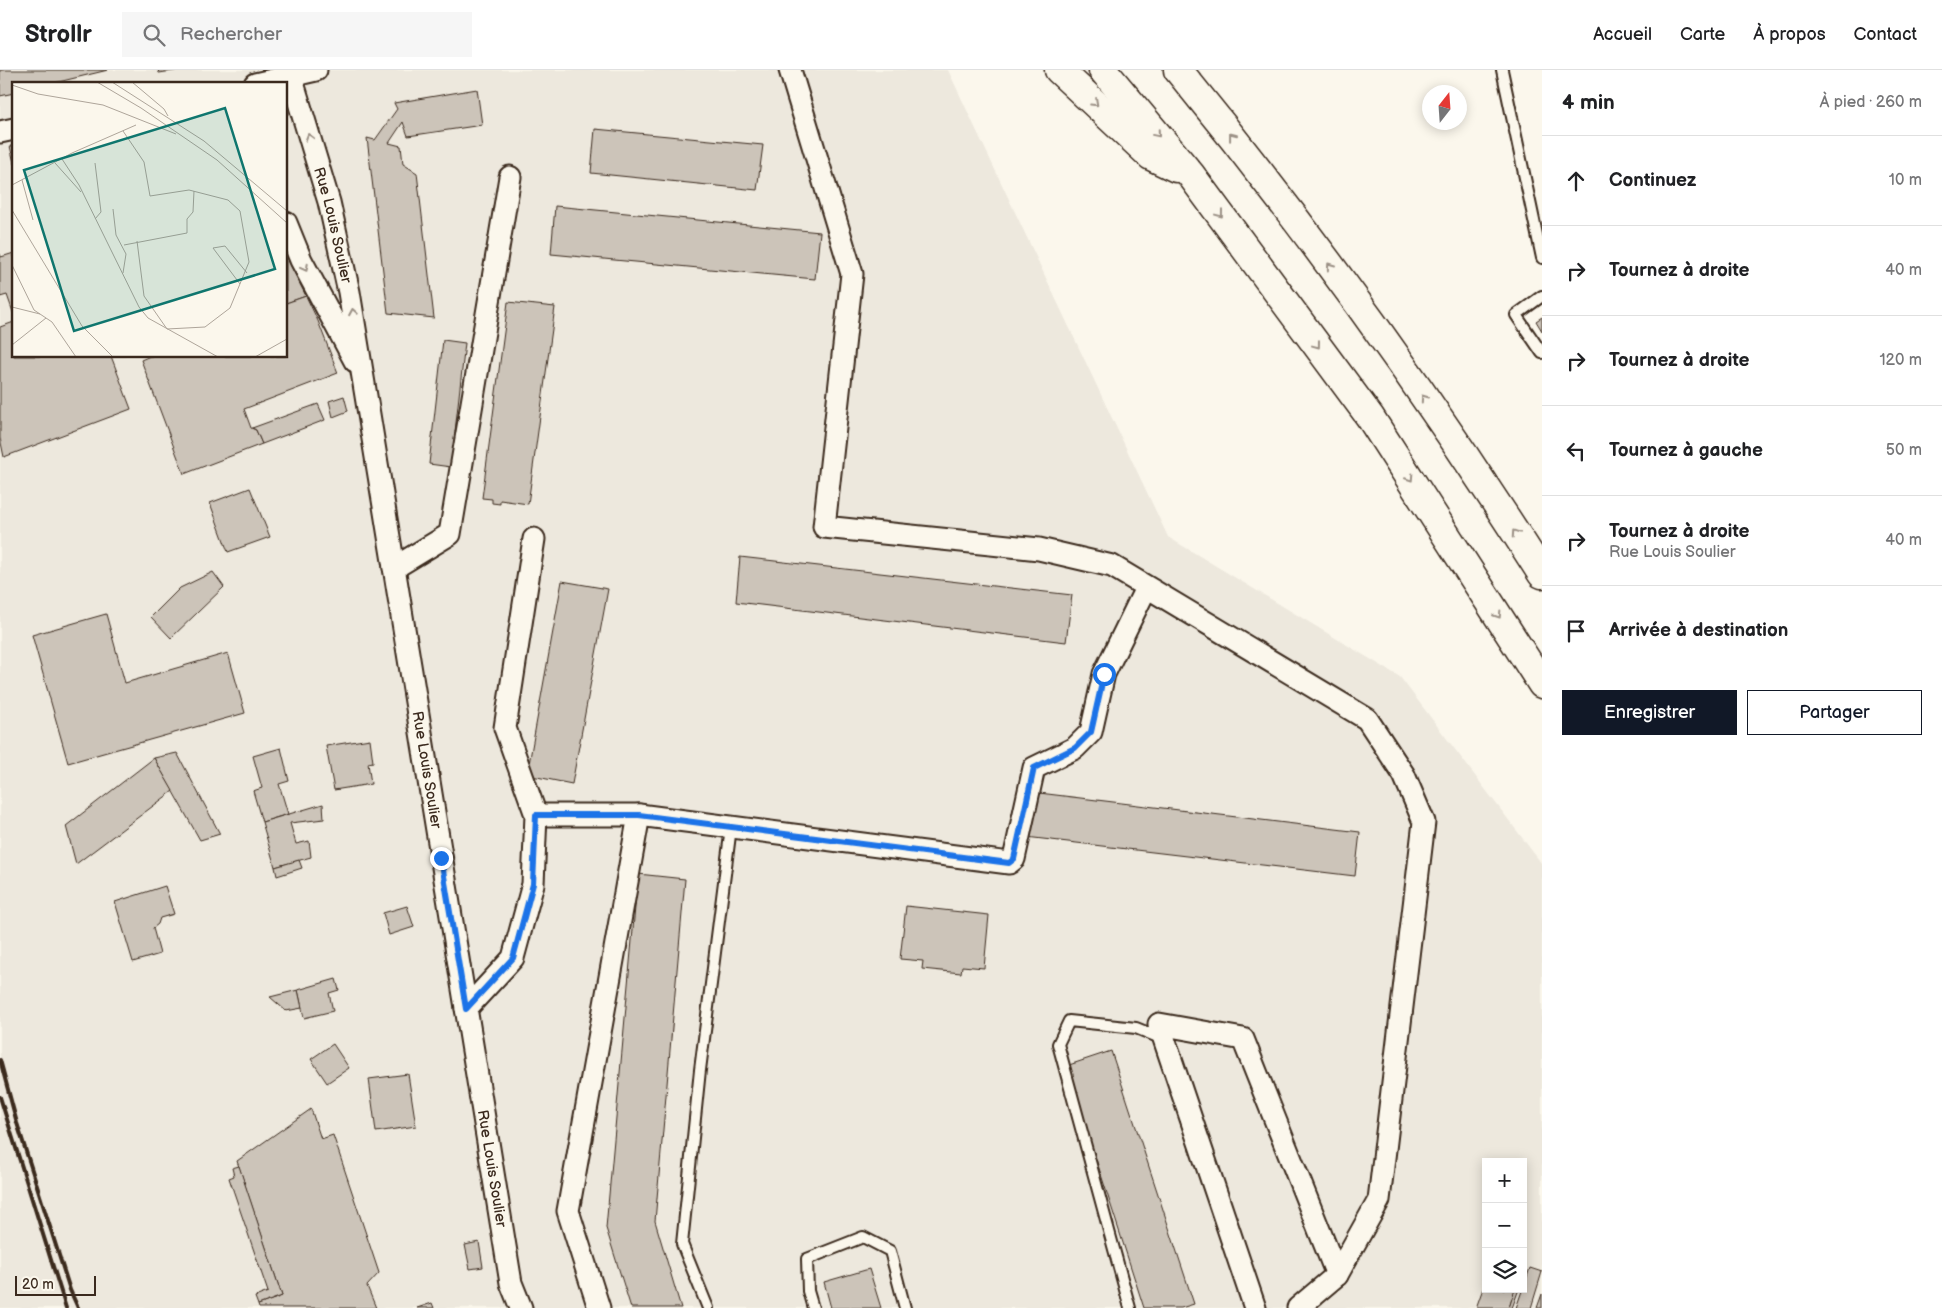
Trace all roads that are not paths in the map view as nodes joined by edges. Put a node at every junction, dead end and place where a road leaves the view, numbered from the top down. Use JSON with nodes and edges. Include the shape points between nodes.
{"nodes":[{"id":1,"x":316,"y":70,"type":"edge"},
{"id":2,"x":790,"y":70,"type":"edge"},
{"id":3,"x":1059,"y":70,"type":"edge"},
{"id":4,"x":1103,"y":70,"type":"edge"},
{"id":5,"x":1178,"y":70,"type":"edge"},
{"id":6,"x":1502,"y":70,"type":"edge"},
{"id":7,"x":291,"y":76,"type":"junction"},
{"id":8,"x":265,"y":82,"type":"edge"},
{"id":9,"x":1191,"y":175,"type":"junction"},
{"id":10,"x":510,"y":177,"type":"dead end"},
{"id":11,"x":288,"y":228,"type":"edge"},
{"id":12,"x":1542,"y":258,"type":"edge"},
{"id":13,"x":1542,"y":296,"type":"edge"},
{"id":14,"x":1542,"y":353,"type":"edge"},
{"id":15,"x":364,"y":377,"type":"junction"},
{"id":16,"x":534,"y":539,"type":"dead end"},
{"id":17,"x":394,"y":568,"type":"junction"},
{"id":18,"x":1542,"y":574,"type":"edge"},
{"id":19,"x":1146,"y":588,"type":"junction"},
{"id":20,"x":1542,"y":684,"type":"edge"},
{"id":21,"x":536,"y":815,"type":"junction"},
{"id":22,"x":639,"y":815,"type":"junction"},
{"id":23,"x":731,"y":826,"type":"junction"},
{"id":24,"x":466,"y":1009,"type":"junction"},
{"id":25,"x":1164,"y":1039,"type":"junction"},
{"id":26,"x":1337,"y":1276,"type":"junction"},
{"id":27,"x":522,"y":1308,"type":"edge"},
{"id":28,"x":599,"y":1308,"type":"edge"},
{"id":29,"x":708,"y":1308,"type":"edge"},
{"id":30,"x":813,"y":1308,"type":"edge"},
{"id":31,"x":905,"y":1308,"type":"edge"},
{"id":32,"x":1130,"y":1308,"type":"edge"},
{"id":33,"x":1255,"y":1308,"type":"edge"},
{"id":34,"x":1298,"y":1308,"type":"edge"}],
"edges":[{"from":1,"to":7,"type":"street"},
{"from":2,"to":19,"type":"street","via":[[852,274],[824,527],[1039,549],[1112,566]]},
{"from":3,"to":9,"type":"highway","one_way":true,"via":[[1151,156]]},
{"from":4,"to":9,"type":"highway","one_way":true},
{"from":18,"to":5,"type":"highway","one_way":true,"via":[[1321,252]]},
{"from":6,"to":12,"type":"lane"},
{"from":7,"to":8,"type":"street"},
{"from":15,"to":7,"type":"street","name":"Rue Louis Soulier","one_way":true,"via":[[350,292],[329,202]]},
{"from":9,"to":20,"type":"highway","one_way":true,"via":[[1370,417]]},
{"from":10,"to":17,"type":"street","via":[[450,534]]},
{"from":11,"to":15,"type":"street","name":"Rue Louis Soulier","one_way":true,"via":[[301,260]]},
{"from":13,"to":14,"type":"lane","via":[[1516,315]]},
{"from":15,"to":17,"type":"street","name":"Rue Louis Soulier"},
{"from":16,"to":21,"type":"street","via":[[505,728]]},
{"from":17,"to":24,"type":"street","name":"Rue Louis Soulier"},
{"from":19,"to":23,"type":"street","via":[[1104,674],[1091,732],[1075,748],[1034,768],[1014,859],[1009,863]]},
{"from":19,"to":26,"type":"street","via":[[1367,719],[1404,774],[1424,822],[1379,1200]]},
{"from":21,"to":22,"type":"street"},
{"from":21,"to":24,"type":"street","via":[[533,884],[513,958]]},
{"from":22,"to":23,"type":"street"},
{"from":22,"to":28,"type":"street","via":[[568,1211]]},
{"from":23,"to":29,"type":"lane","via":[[682,1244]]},
{"from":24,"to":27,"type":"street","name":"Rue Louis Soulier","via":[[511,1283]]},
{"from":25,"to":26,"type":"street","via":[[1159,1024],[1243,1039]]},
{"from":25,"to":32,"type":"lane","via":[[1136,1028],[1069,1021],[1058,1044]]},
{"from":25,"to":33,"type":"street"},
{"from":26,"to":34,"type":"street"},
{"from":30,"to":31,"type":"lane","via":[[808,1291],[807,1259],[863,1237],[890,1251]]}]}
